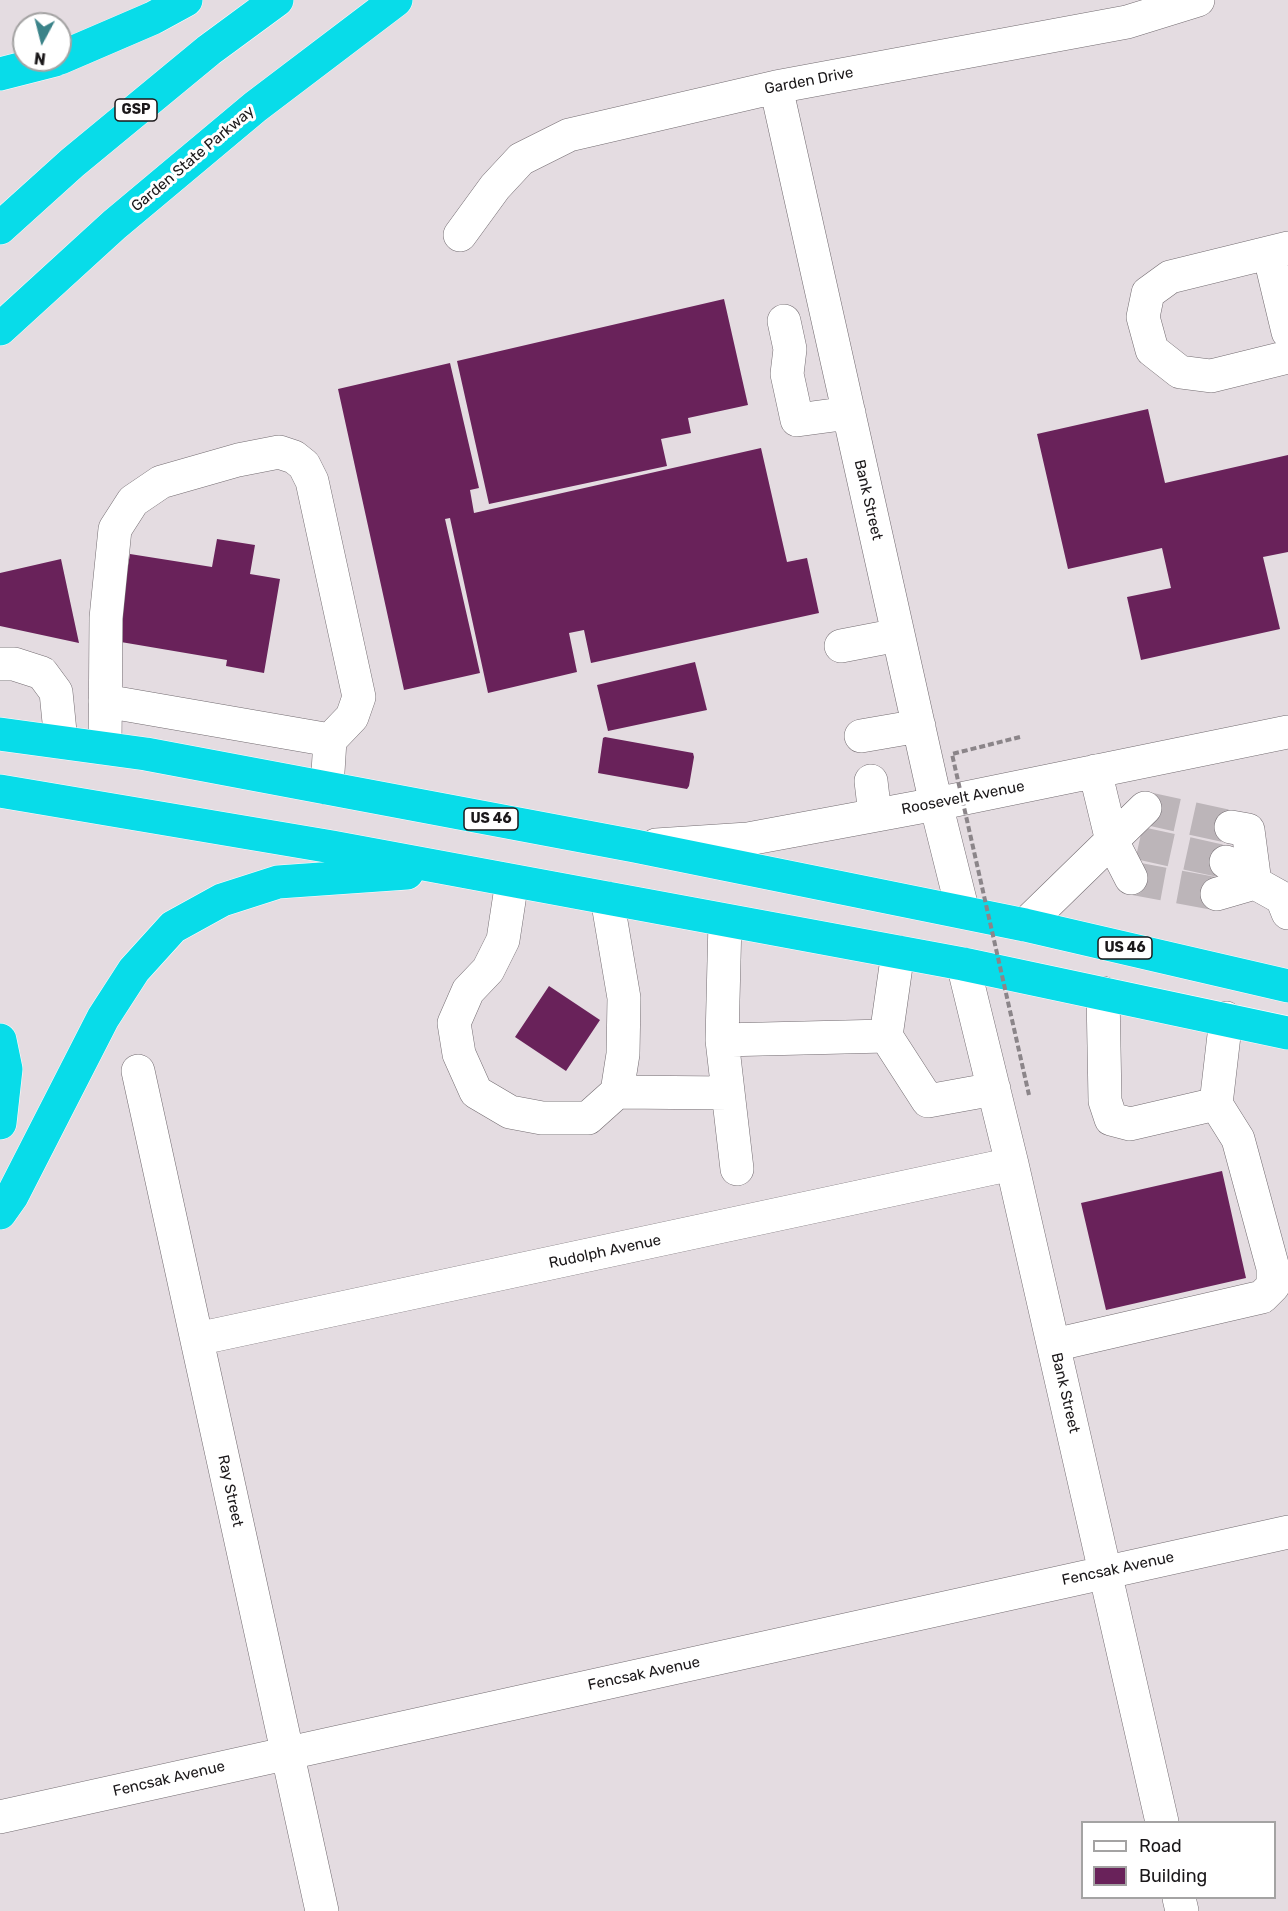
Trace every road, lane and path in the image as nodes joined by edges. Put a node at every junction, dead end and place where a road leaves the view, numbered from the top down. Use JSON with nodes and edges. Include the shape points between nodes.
{"nodes":[{"id":1,"x":186,"y":0,"type":"edge"},
{"id":2,"x":277,"y":0,"type":"edge"},
{"id":3,"x":396,"y":0,"type":"edge"},
{"id":4,"x":1198,"y":0,"type":"edge"},
{"id":5,"x":72,"y":53,"type":"edge"},
{"id":6,"x":776,"y":87,"type":"junction"},
{"id":7,"x":0,"y":228,"type":"edge"},
{"id":8,"x":460,"y":235,"type":"dead end"},
{"id":9,"x":1278,"y":251,"type":"edge"},
{"id":10,"x":0,"y":329,"type":"edge"},
{"id":11,"x":1288,"y":332,"type":"edge"},
{"id":12,"x":832,"y":339,"type":"junction"},
{"id":13,"x":1288,"y":357,"type":"edge"},
{"id":14,"x":849,"y":413,"type":"junction"},
{"id":15,"x":898,"y":635,"type":"junction"},
{"id":16,"x":841,"y":646,"type":"dead end"},
{"id":17,"x":0,"y":664,"type":"edge"},
{"id":18,"x":105,"y":701,"type":"junction"},
{"id":19,"x":919,"y":726,"type":"junction"},
{"id":20,"x":1288,"y":732,"type":"edge"},
{"id":21,"x":0,"y":734,"type":"edge"},
{"id":22,"x":861,"y":736,"type":"dead end"},
{"id":23,"x":1020,"y":737,"type":"dead end"},
{"id":24,"x":330,"y":740,"type":"junction"},
{"id":25,"x":61,"y":742,"type":"junction"},
{"id":26,"x":105,"y":748,"type":"junction"},
{"id":27,"x":1095,"y":771,"type":"junction"},
{"id":28,"x":871,"y":781,"type":"dead end"},
{"id":29,"x":327,"y":788,"type":"junction"},
{"id":30,"x":0,"y":790,"type":"edge"},
{"id":31,"x":936,"y":804,"type":"junction"},
{"id":32,"x":1145,"y":808,"type":"dead end"},
{"id":33,"x":875,"y":815,"type":"junction"},
{"id":34,"x":1232,"y":827,"type":"tunnel mouth"},
{"id":35,"x":1126,"y":842,"type":"junction"},
{"id":36,"x":635,"y":846,"type":"junction"},
{"id":37,"x":1226,"y":862,"type":"tunnel mouth"},
{"id":38,"x":452,"y":870,"type":"junction"},
{"id":39,"x":1131,"y":878,"type":"dead end"},
{"id":40,"x":512,"y":881,"type":"junction"},
{"id":41,"x":1255,"y":883,"type":"junction"},
{"id":42,"x":1217,"y":894,"type":"tunnel mouth"},
{"id":43,"x":607,"y":898,"type":"junction"},
{"id":44,"x":963,"y":912,"type":"junction"},
{"id":45,"x":1288,"y":913,"type":"edge"},
{"id":46,"x":725,"y":921,"type":"junction"},
{"id":47,"x":1025,"y":925,"type":"junction"},
{"id":48,"x":898,"y":952,"type":"junction"},
{"id":49,"x":963,"y":964,"type":"junction"},
{"id":50,"x":1288,"y":986,"type":"edge"},
{"id":51,"x":1103,"y":993,"type":"junction"},
{"id":52,"x":1226,"y":1018,"type":"junction"},
{"id":53,"x":886,"y":1036,"type":"junction"},
{"id":54,"x":1286,"y":1037,"type":"edge"},
{"id":55,"x":0,"y":1040,"type":"edge"},
{"id":56,"x":722,"y":1040,"type":"junction"},
{"id":57,"x":138,"y":1071,"type":"dead end"},
{"id":58,"x":994,"y":1089,"type":"junction"},
{"id":59,"x":617,"y":1092,"type":"junction"},
{"id":60,"x":728,"y":1093,"type":"junction"},
{"id":61,"x":1029,"y":1095,"type":"dead end"},
{"id":62,"x":1216,"y":1104,"type":"junction"},
{"id":63,"x":0,"y":1123,"type":"edge"},
{"id":64,"x":1012,"y":1164,"type":"junction"},
{"id":65,"x":737,"y":1169,"type":"dead end"},
{"id":66,"x":0,"y":1213,"type":"edge"},
{"id":67,"x":197,"y":1339,"type":"junction"},
{"id":68,"x":1054,"y":1345,"type":"junction"},
{"id":69,"x":1288,"y":1532,"type":"edge"},
{"id":70,"x":1106,"y":1571,"type":"junction"},
{"id":71,"x":286,"y":1753,"type":"junction"},
{"id":72,"x":0,"y":1817,"type":"edge"},
{"id":73,"x":1162,"y":1821,"type":"edge"},
{"id":74,"x":322,"y":1911,"type":"edge"}],
"edges":[{"from":1,"to":5,"type":"highway"},
{"from":2,"to":7,"type":"highway","number":"GSP","via":[[190,65]]},
{"from":3,"to":10,"type":"highway","name":"Garden State Parkway","via":[[255,107],[114,225]]},
{"from":4,"to":6,"type":"street","name":"Garden Drive","via":[[1127,22]]},
{"from":6,"to":8,"type":"street","name":"Garden Drive","via":[[569,135],[521,159]]},
{"from":6,"to":12,"type":"street","name":"Bank Street"},
{"from":9,"to":11,"type":"street"},
{"from":9,"to":13,"type":"street","via":[[1170,277],[1149,293],[1143,317],[1152,350],[1180,372],[1211,376]]},
{"from":12,"to":14,"type":"street","name":"Bank Street"},
{"from":12,"to":14,"type":"street","via":[[787,335],[787,374],[797,420]]},
{"from":14,"to":15,"type":"street","name":"Bank Street"},
{"from":15,"to":16,"type":"street"},
{"from":15,"to":19,"type":"street","name":"Bank Street"},
{"from":17,"to":25,"type":"street","via":[[42,673],[56,692]]},
{"from":18,"to":24,"type":"street"},
{"from":18,"to":24,"type":"street","via":[[106,618],[115,529],[133,501],[161,482],[279,452],[304,465],[312,481],[360,697],[352,717]]},
{"from":18,"to":26,"type":"street"},
{"from":19,"to":22,"type":"street"},
{"from":19,"to":31,"type":"street","name":"Bank Street"},
{"from":20,"to":27,"type":"street","name":"Roosevelt Avenue"},
{"from":21,"to":25,"type":"highway","number":"US 46"},
{"from":23,"to":61,"type":"path","bridge":true,"via":[[952,754]]},
{"from":24,"to":29,"type":"street"},
{"from":25,"to":26,"type":"highway","number":"US 46"},
{"from":26,"to":29,"type":"highway","number":"US 46"},
{"from":27,"to":31,"type":"street","name":"Roosevelt Avenue"},
{"from":27,"to":35,"type":"street"},
{"from":28,"to":33,"type":"street"},
{"from":29,"to":36,"type":"highway","number":"US 46"},
{"from":30,"to":38,"type":"highway"},
{"from":31,"to":33,"type":"street","name":"Roosevelt Avenue"},
{"from":31,"to":44,"type":"street","name":"Bank Street"},
{"from":32,"to":35,"type":"street"},
{"from":33,"to":36,"type":"street","name":"Roosevelt Avenue","via":[[748,839]]},
{"from":34,"to":41,"type":"street","via":[[1248,830]]},
{"from":35,"to":39,"type":"street"},
{"from":35,"to":47,"type":"street"},
{"from":36,"to":44,"type":"highway","number":"US 46"},
{"from":37,"to":41,"type":"street"},
{"from":38,"to":40,"type":"highway"},
{"from":38,"to":66,"type":"highway","via":[[278,882],[222,900],[173,927],[134,970],[103,1018]]},
{"from":40,"to":43,"type":"highway"},
{"from":40,"to":59,"type":"street","via":[[502,940],[488,970],[468,991],[454,1023],[459,1054],[476,1092],[510,1112],[542,1118],[588,1118]]},
{"from":41,"to":42,"type":"street"},
{"from":41,"to":45,"type":"street","via":[[1282,898]]},
{"from":43,"to":46,"type":"highway"},
{"from":43,"to":59,"type":"street","via":[[624,998]]},
{"from":44,"to":47,"type":"highway","number":"US 46"},
{"from":46,"to":48,"type":"highway"},
{"from":46,"to":56,"type":"street"},
{"from":47,"to":50,"type":"highway","number":"US 46"},
{"from":48,"to":49,"type":"highway"},
{"from":48,"to":53,"type":"street"},
{"from":49,"to":51,"type":"highway"},
{"from":49,"to":58,"type":"street","name":"Bank Street"},
{"from":51,"to":52,"type":"highway"},
{"from":51,"to":62,"type":"street","via":[[1105,1101],[1111,1119],[1130,1124]]},
{"from":52,"to":54,"type":"highway"},
{"from":52,"to":62,"type":"street"},
{"from":53,"to":56,"type":"street"},
{"from":53,"to":58,"type":"street","via":[[928,1101]]},
{"from":55,"to":63,"type":"highway","via":[[6,1070]]},
{"from":56,"to":60,"type":"street"},
{"from":57,"to":67,"type":"street","name":"Ray Street"},
{"from":58,"to":64,"type":"street","name":"Bank Street"},
{"from":59,"to":60,"type":"street"},
{"from":60,"to":65,"type":"street"},
{"from":62,"to":68,"type":"street","via":[[1238,1139],[1273,1268],[1273,1286],[1262,1297]]},
{"from":64,"to":67,"type":"street","name":"Rudolph Avenue"},
{"from":64,"to":68,"type":"street","name":"Bank Street"},
{"from":67,"to":71,"type":"street","name":"Ray Street"},
{"from":68,"to":70,"type":"street","name":"Bank Street"},
{"from":69,"to":70,"type":"street","name":"Fencsak Avenue"},
{"from":70,"to":71,"type":"street","name":"Fencsak Avenue"},
{"from":70,"to":73,"type":"street","name":"Bank Street"},
{"from":71,"to":72,"type":"street","name":"Fencsak Avenue"},
{"from":71,"to":74,"type":"street","name":"Ray Street"}]}
